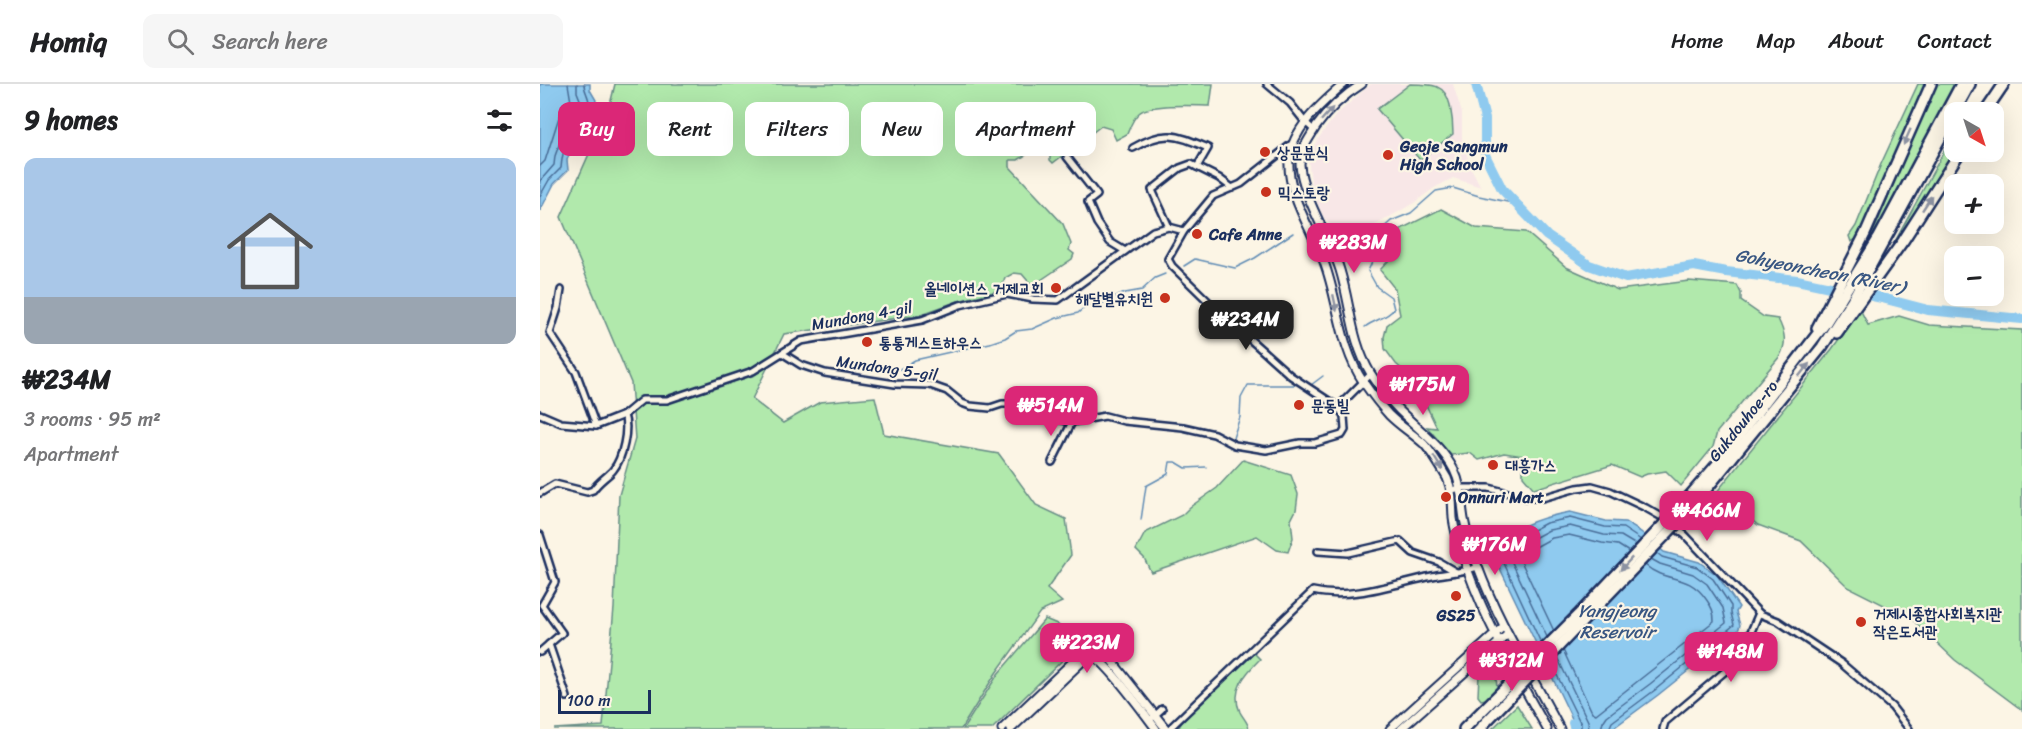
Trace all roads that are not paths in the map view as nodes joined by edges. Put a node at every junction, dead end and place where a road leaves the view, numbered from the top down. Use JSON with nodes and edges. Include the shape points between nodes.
{"nodes":[{"id":1,"x":1267,"y":84,"type":"edge"},
{"id":2,"x":1344,"y":84,"type":"edge"},
{"id":3,"x":1362,"y":84,"type":"edge"},
{"id":4,"x":1931,"y":84,"type":"edge"},
{"id":5,"x":1961,"y":84,"type":"edge"},
{"id":6,"x":1970,"y":84,"type":"edge"},
{"id":7,"x":1997,"y":84,"type":"edge"},
{"id":8,"x":2004,"y":84,"type":"edge"},
{"id":9,"x":1985,"y":102,"type":"edge"},
{"id":10,"x":1992,"y":102,"type":"edge"},
{"id":11,"x":1305,"y":123,"type":"junction"},
{"id":12,"x":1314,"y":130,"type":"junction"},
{"id":13,"x":1294,"y":142,"type":"junction"},
{"id":14,"x":1133,"y":147,"type":"dead end"},
{"id":15,"x":1067,"y":157,"type":"dead end"},
{"id":16,"x":1953,"y":162,"type":"edge"},
{"id":17,"x":1197,"y":167,"type":"junction"},
{"id":18,"x":1232,"y":188,"type":"junction"},
{"id":19,"x":1169,"y":227,"type":"junction"},
{"id":20,"x":1184,"y":231,"type":"junction"},
{"id":21,"x":1881,"y":240,"type":"junction"},
{"id":22,"x":1125,"y":251,"type":"junction"},
{"id":23,"x":561,"y":290,"type":"dead end"},
{"id":24,"x":1810,"y":344,"type":"junction"},
{"id":25,"x":1822,"y":347,"type":"junction"},
{"id":26,"x":782,"y":353,"type":"junction"},
{"id":27,"x":1371,"y":375,"type":"junction"},
{"id":28,"x":1363,"y":382,"type":"junction"},
{"id":29,"x":1338,"y":407,"type":"junction"},
{"id":30,"x":540,"y":414,"type":"edge"},
{"id":31,"x":624,"y":415,"type":"junction"},
{"id":32,"x":1072,"y":422,"type":"junction"},
{"id":33,"x":596,"y":426,"type":"junction"},
{"id":34,"x":1052,"y":462,"type":"dead end"},
{"id":35,"x":1461,"y":488,"type":"junction"},
{"id":36,"x":1452,"y":490,"type":"junction"},
{"id":37,"x":540,"y":493,"type":"edge"},
{"id":38,"x":1684,"y":510,"type":"junction"},
{"id":39,"x":540,"y":535,"type":"edge"},
{"id":40,"x":1318,"y":551,"type":"dead end"},
{"id":41,"x":1478,"y":567,"type":"junction"},
{"id":42,"x":1468,"y":571,"type":"junction"},
{"id":43,"x":1456,"y":572,"type":"junction"},
{"id":44,"x":1759,"y":613,"type":"junction"},
{"id":45,"x":1490,"y":626,"type":"junction"},
{"id":46,"x":1506,"y":630,"type":"junction"},
{"id":47,"x":1496,"y":639,"type":"junction"},
{"id":48,"x":1487,"y":642,"type":"junction"},
{"id":49,"x":549,"y":644,"type":"junction"},
{"id":50,"x":540,"y":651,"type":"edge"},
{"id":51,"x":1478,"y":661,"type":"junction"},
{"id":52,"x":1510,"y":665,"type":"junction"},
{"id":53,"x":567,"y":697,"type":"dead end"},
{"id":54,"x":1162,"y":709,"type":"dead end"},
{"id":55,"x":1152,"y":718,"type":"junction"},
{"id":56,"x":1482,"y":727,"type":"edge"},
{"id":57,"x":1002,"y":729,"type":"edge"},
{"id":58,"x":1011,"y":729,"type":"edge"},
{"id":59,"x":1156,"y":729,"type":"edge"},
{"id":60,"x":1168,"y":729,"type":"edge"},
{"id":61,"x":1390,"y":729,"type":"edge"},
{"id":62,"x":1401,"y":729,"type":"edge"},
{"id":63,"x":1464,"y":729,"type":"edge"},
{"id":64,"x":1547,"y":729,"type":"edge"},
{"id":65,"x":1560,"y":729,"type":"edge"},
{"id":66,"x":1663,"y":729,"type":"edge"},
{"id":67,"x":1909,"y":729,"type":"edge"}],
"edges":[{"from":1,"to":11,"type":"street","via":[[1290,103]]},
{"from":2,"to":11,"type":"street"},
{"from":12,"to":3,"type":"street","one_way":true,"via":[[1332,108]]},
{"from":4,"to":24,"type":"highway","one_way":true,"via":[[1865,234]]},
{"from":5,"to":21,"type":"highway"},
{"from":6,"to":21,"type":"highway"},
{"from":7,"to":9,"type":"highway"},
{"from":8,"to":10,"type":"highway"},
{"from":11,"to":12,"type":"street"},
{"from":11,"to":13,"type":"street"},
{"from":12,"to":27,"type":"street","via":[[1302,153],[1302,177],[1341,273],[1353,333]]},
{"from":13,"to":18,"type":"street"},
{"from":13,"to":28,"type":"street","one_way":true,"via":[[1289,158],[1290,180],[1324,261],[1351,361]]},
{"from":14,"to":17,"type":"street","via":[[1150,138],[1177,135],[1208,148]]},
{"from":15,"to":22,"type":"street","via":[[1097,195],[1088,202],[1097,223],[1110,242]]},
{"from":25,"to":16,"type":"highway","one_way":true,"via":[[1844,326]]},
{"from":17,"to":18,"type":"street"},
{"from":17,"to":19,"type":"street","via":[[1191,164],[1180,168],[1152,190]]},
{"from":18,"to":20,"type":"street","via":[[1213,196]]},
{"from":19,"to":20,"type":"street"},
{"from":19,"to":22,"type":"street","name":"Mundong 4-gil","via":[[1153,231]]},
{"from":20,"to":29,"type":"street","via":[[1167,259],[1172,266],[1291,376]]},
{"from":21,"to":24,"type":"highway"},
{"from":21,"to":25,"type":"highway","via":[[1852,300]]},
{"from":22,"to":26,"type":"street","name":"Mundong 4-gil","via":[[1058,300],[1007,294],[960,305],[922,320],[801,341]]},
{"from":23,"to":33,"type":"street","via":[[550,333],[576,372]]},
{"from":24,"to":38,"type":"highway","name":"Gukdouhoe-ro"},
{"from":38,"to":25,"type":"highway","name":"Gukdouhoe-ro","one_way":true},
{"from":26,"to":31,"type":"street","name":"Mundong 4-gil","via":[[753,371],[667,400],[642,400]]},
{"from":26,"to":32,"type":"street","name":"Mundong 5-gil","via":[[825,373],[930,385],[970,406],[990,408],[1008,404]]},
{"from":27,"to":28,"type":"street"},
{"from":27,"to":35,"type":"street","via":[[1397,409],[1435,442]]},
{"from":28,"to":29,"type":"street"},
{"from":28,"to":36,"type":"street","one_way":true,"via":[[1389,415],[1424,444]]},
{"from":29,"to":32,"type":"street","name":"Mundong 5-gil","via":[[1346,430],[1342,435],[1266,450],[1235,445],[1214,434],[1105,416]]},
{"from":30,"to":33,"type":"street","name":"Mundong 4-gil","via":[[561,423]]},
{"from":31,"to":33,"type":"street","name":"Mundong 4-gil"},
{"from":31,"to":37,"type":"street","via":[[625,442],[614,469],[593,490],[555,484]]},
{"from":32,"to":34,"type":"street"},
{"from":35,"to":36,"type":"street"},
{"from":35,"to":41,"type":"street","via":[[1465,525]]},
{"from":35,"to":44,"type":"street","via":[[1489,488],[1527,498],[1592,486],[1610,491],[1660,516],[1685,535]]},
{"from":36,"to":42,"type":"street","via":[[1455,529]]},
{"from":38,"to":56,"type":"highway","bridge":true},
{"from":38,"to":63,"type":"highway","one_way":true,"bridge":true},
{"from":39,"to":49,"type":"street","via":[[555,582],[542,605],[562,633]]},
{"from":40,"to":43,"type":"street","via":[[1348,553],[1400,541],[1413,553]]},
{"from":41,"to":42,"type":"street"},
{"from":41,"to":46,"type":"street"},
{"from":42,"to":43,"type":"street"},
{"from":42,"to":45,"type":"street"},
{"from":43,"to":60,"type":"street","via":[[1364,591],[1313,591]]},
{"from":44,"to":66,"type":"street","via":[[1736,662],[1665,722]]},
{"from":44,"to":67,"type":"street","via":[[1778,621],[1841,663],[1892,707]]},
{"from":45,"to":47,"type":"street"},
{"from":45,"to":48,"type":"street"},
{"from":46,"to":47,"type":"street"},
{"from":46,"to":65,"type":"street"},
{"from":47,"to":48,"type":"street"},
{"from":47,"to":51,"type":"street"},
{"from":47,"to":52,"type":"street"},
{"from":48,"to":61,"type":"street"},
{"from":49,"to":50,"type":"street"},
{"from":49,"to":53,"type":"street"},
{"from":51,"to":52,"type":"street","via":[[1496,660]]},
{"from":51,"to":62,"type":"street"},
{"from":52,"to":64,"type":"street"},
{"from":54,"to":55,"type":"street"},
{"from":55,"to":57,"type":"street","via":[[1108,656],[1102,650],[1089,648]]},
{"from":55,"to":58,"type":"street","via":[[1094,656],[1087,657]]},
{"from":55,"to":59,"type":"street"},
{"from":55,"to":60,"type":"street"}]}
